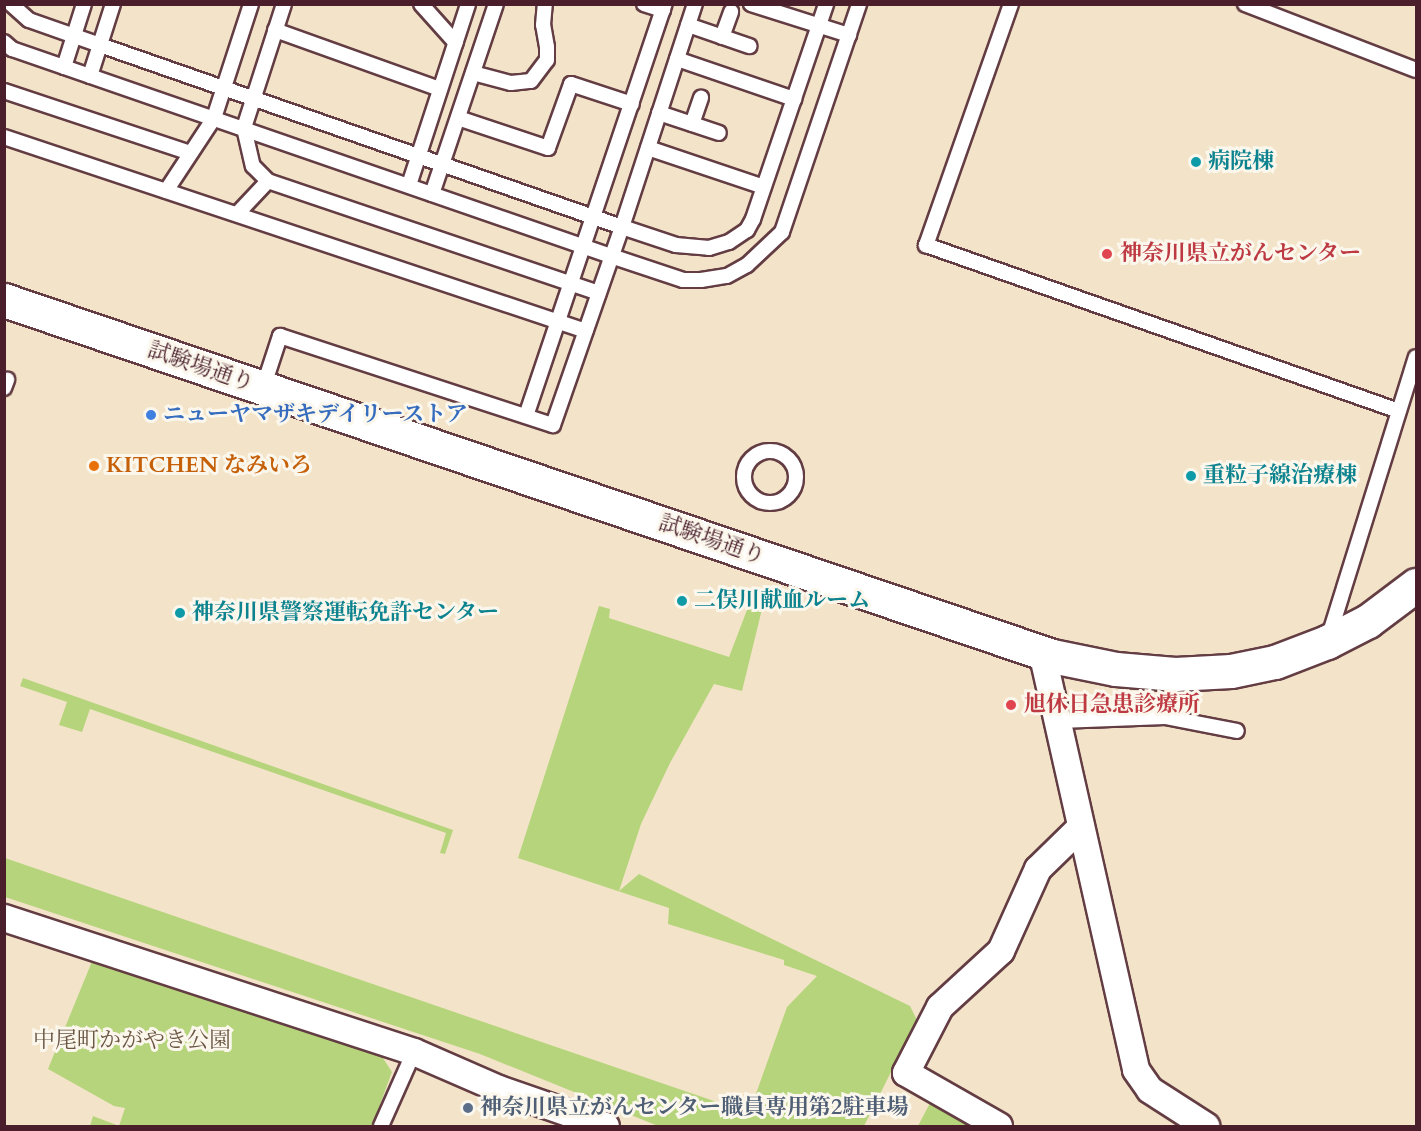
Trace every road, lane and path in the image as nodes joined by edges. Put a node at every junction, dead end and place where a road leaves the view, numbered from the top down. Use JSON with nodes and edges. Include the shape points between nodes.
{"nodes":[{"id":1,"x":11,"y":4,"type":"edge"},
{"id":2,"x":84,"y":4,"type":"edge"},
{"id":3,"x":113,"y":4,"type":"edge"},
{"id":4,"x":251,"y":4,"type":"edge"},
{"id":5,"x":284,"y":4,"type":"edge"},
{"id":6,"x":421,"y":4,"type":"edge"},
{"id":7,"x":468,"y":4,"type":"edge"},
{"id":8,"x":496,"y":4,"type":"edge"},
{"id":9,"x":545,"y":4,"type":"edge"},
{"id":10,"x":645,"y":4,"type":"edge"},
{"id":11,"x":695,"y":4,"type":"edge"},
{"id":12,"x":751,"y":4,"type":"edge"},
{"id":13,"x":826,"y":4,"type":"edge"},
{"id":14,"x":1011,"y":4,"type":"edge"},
{"id":15,"x":1245,"y":4,"type":"edge"},
{"id":16,"x":855,"y":6,"type":"edge"},
{"id":17,"x":664,"y":7,"type":"edge"},
{"id":18,"x":731,"y":12,"type":"dead end"},
{"id":19,"x":688,"y":25,"type":"junction"},
{"id":20,"x":819,"y":25,"type":"junction"},
{"id":21,"x":275,"y":30,"type":"junction"},
{"id":22,"x":849,"y":35,"type":"junction"},
{"id":23,"x":74,"y":36,"type":"junction"},
{"id":24,"x":722,"y":37,"type":"junction"},
{"id":25,"x":4,"y":42,"type":"edge"},
{"id":26,"x":456,"y":43,"type":"junction"},
{"id":27,"x":100,"y":45,"type":"junction"},
{"id":28,"x":748,"y":46,"type":"dead end"},
{"id":29,"x":677,"y":59,"type":"junction"},
{"id":30,"x":64,"y":67,"type":"junction"},
{"id":31,"x":1416,"y":70,"type":"edge"},
{"id":32,"x":473,"y":73,"type":"junction"},
{"id":33,"x":90,"y":76,"type":"junction"},
{"id":34,"x":224,"y":88,"type":"junction"},
{"id":35,"x":440,"y":89,"type":"junction"},
{"id":36,"x":4,"y":91,"type":"edge"},
{"id":37,"x":701,"y":98,"type":"dead end"},
{"id":38,"x":253,"y":99,"type":"junction"},
{"id":39,"x":794,"y":99,"type":"junction"},
{"id":40,"x":632,"y":104,"type":"junction"},
{"id":41,"x":659,"y":113,"type":"junction"},
{"id":42,"x":214,"y":118,"type":"junction"},
{"id":43,"x":458,"y":118,"type":"junction"},
{"id":44,"x":692,"y":124,"type":"junction"},
{"id":45,"x":243,"y":128,"type":"junction"},
{"id":46,"x":719,"y":133,"type":"dead end"},
{"id":47,"x":4,"y":137,"type":"edge"},
{"id":48,"x":648,"y":148,"type":"junction"},
{"id":49,"x":190,"y":153,"type":"junction"},
{"id":50,"x":419,"y":156,"type":"junction"},
{"id":51,"x":443,"y":165,"type":"junction"},
{"id":52,"x":268,"y":181,"type":"junction"},
{"id":53,"x":409,"y":185,"type":"junction"},
{"id":54,"x":764,"y":187,"type":"junction"},
{"id":55,"x":166,"y":191,"type":"junction"},
{"id":56,"x":432,"y":194,"type":"junction"},
{"id":57,"x":237,"y":214,"type":"junction"},
{"id":58,"x":593,"y":217,"type":"junction"},
{"id":59,"x":622,"y":227,"type":"junction"},
{"id":60,"x":584,"y":247,"type":"junction"},
{"id":61,"x":612,"y":256,"type":"junction"},
{"id":62,"x":571,"y":284,"type":"junction"},
{"id":63,"x":598,"y":293,"type":"junction"},
{"id":64,"x":4,"y":300,"type":"edge"},
{"id":65,"x":558,"y":321,"type":"junction"},
{"id":66,"x":586,"y":331,"type":"junction"},
{"id":67,"x":1416,"y":357,"type":"edge"},
{"id":68,"x":263,"y":388,"type":"junction"},
{"id":69,"x":1399,"y":411,"type":"junction"},
{"id":70,"x":526,"y":416,"type":"junction"},
{"id":71,"x":1416,"y":585,"type":"edge"},
{"id":72,"x":1327,"y":642,"type":"junction"},
{"id":73,"x":1042,"y":652,"type":"junction"},
{"id":74,"x":1059,"y":721,"type":"junction"},
{"id":75,"x":1237,"y":731,"type":"dead end"},
{"id":76,"x":1081,"y":827,"type":"junction"},
{"id":77,"x":4,"y":918,"type":"edge"},
{"id":78,"x":414,"y":1052,"type":"junction"},
{"id":79,"x":381,"y":1126,"type":"edge"},
{"id":80,"x":606,"y":1126,"type":"edge"},
{"id":81,"x":999,"y":1126,"type":"edge"},
{"id":82,"x":1206,"y":1126,"type":"edge"}],
"edges":[{"from":1,"to":23,"type":"lane","via":[[29,21]]},
{"from":2,"to":23,"type":"lane"},
{"from":3,"to":27,"type":"lane"},
{"from":4,"to":34,"type":"lane"},
{"from":5,"to":21,"type":"lane"},
{"from":6,"to":26,"type":"lane"},
{"from":7,"to":26,"type":"lane"},
{"from":8,"to":32,"type":"lane"},
{"from":9,"to":32,"type":"lane","via":[[547,60],[531,81],[511,83]]},
{"from":10,"to":17,"type":"lane"},
{"from":11,"to":19,"type":"lane"},
{"from":12,"to":20,"type":"lane"},
{"from":13,"to":20,"type":"lane"},
{"from":14,"to":69,"type":"lane","via":[[926,245]]},
{"from":15,"to":31,"type":"lane"},
{"from":16,"to":22,"type":"lane"},
{"from":17,"to":40,"type":"lane"},
{"from":18,"to":24,"type":"lane"},
{"from":19,"to":24,"type":"lane"},
{"from":19,"to":29,"type":"lane"},
{"from":20,"to":22,"type":"lane"},
{"from":20,"to":39,"type":"lane"},
{"from":21,"to":35,"type":"lane"},
{"from":21,"to":38,"type":"lane"},
{"from":22,"to":61,"type":"lane","via":[[782,232],[760,255],[727,276],[701,280],[682,280]]},
{"from":23,"to":27,"type":"lane"},
{"from":23,"to":30,"type":"lane"},
{"from":24,"to":28,"type":"lane"},
{"from":25,"to":30,"type":"lane","via":[[12,49]]},
{"from":26,"to":35,"type":"lane"},
{"from":27,"to":33,"type":"lane"},
{"from":27,"to":34,"type":"lane"},
{"from":29,"to":39,"type":"lane"},
{"from":29,"to":41,"type":"lane"},
{"from":30,"to":33,"type":"lane"},
{"from":32,"to":43,"type":"lane"},
{"from":33,"to":42,"type":"lane"},
{"from":34,"to":38,"type":"lane"},
{"from":34,"to":42,"type":"lane"},
{"from":35,"to":50,"type":"lane"},
{"from":36,"to":49,"type":"lane"},
{"from":37,"to":44,"type":"lane"},
{"from":38,"to":45,"type":"lane"},
{"from":38,"to":50,"type":"lane"},
{"from":39,"to":54,"type":"lane"},
{"from":40,"to":43,"type":"lane","via":[[571,84],[548,148]]},
{"from":40,"to":58,"type":"lane"},
{"from":41,"to":44,"type":"lane"},
{"from":41,"to":48,"type":"lane"},
{"from":42,"to":45,"type":"lane"},
{"from":42,"to":49,"type":"lane"},
{"from":43,"to":51,"type":"lane"},
{"from":44,"to":46,"type":"lane"},
{"from":45,"to":52,"type":"lane","via":[[253,166]]},
{"from":45,"to":53,"type":"lane"},
{"from":47,"to":55,"type":"lane"},
{"from":48,"to":54,"type":"lane"},
{"from":48,"to":59,"type":"lane"},
{"from":49,"to":55,"type":"lane"},
{"from":50,"to":51,"type":"lane"},
{"from":50,"to":53,"type":"lane"},
{"from":51,"to":56,"type":"lane"},
{"from":51,"to":58,"type":"lane"},
{"from":52,"to":57,"type":"lane"},
{"from":52,"to":62,"type":"lane"},
{"from":53,"to":56,"type":"lane"},
{"from":54,"to":59,"type":"lane","via":[[747,230],[709,249],[676,245]]},
{"from":55,"to":57,"type":"lane"},
{"from":56,"to":60,"type":"lane"},
{"from":57,"to":65,"type":"lane"},
{"from":58,"to":59,"type":"lane"},
{"from":58,"to":60,"type":"lane"},
{"from":59,"to":61,"type":"lane"},
{"from":60,"to":61,"type":"lane"},
{"from":60,"to":62,"type":"lane"},
{"from":61,"to":63,"type":"lane"},
{"from":62,"to":63,"type":"lane"},
{"from":62,"to":65,"type":"lane"},
{"from":63,"to":66,"type":"lane"},
{"from":64,"to":68,"type":"street","name":"試験場通り"},
{"from":65,"to":66,"type":"lane"},
{"from":65,"to":70,"type":"lane"},
{"from":66,"to":70,"type":"lane","via":[[553,425]]},
{"from":67,"to":69,"type":"lane"},
{"from":68,"to":70,"type":"lane","via":[[280,336]]},
{"from":68,"to":73,"type":"street","name":"試験場通り"},
{"from":69,"to":72,"type":"lane"},
{"from":71,"to":72,"type":"street","name":"試験場通り","via":[[1368,621]]},
{"from":72,"to":73,"type":"street","name":"試験場通り","via":[[1275,662],[1231,671],[1175,674],[1116,669]]},
{"from":73,"to":74,"type":"street"},
{"from":74,"to":75,"type":"lane","via":[[1165,717]]},
{"from":74,"to":76,"type":"street"},
{"from":76,"to":81,"type":"street","via":[[1038,869],[1001,951],[940,1007],[906,1073]]},
{"from":76,"to":82,"type":"street","via":[[1136,1070],[1149,1089]]},
{"from":77,"to":78,"type":"street"},
{"from":78,"to":79,"type":"lane"},
{"from":78,"to":80,"type":"street","via":[[499,1089]]}]}
